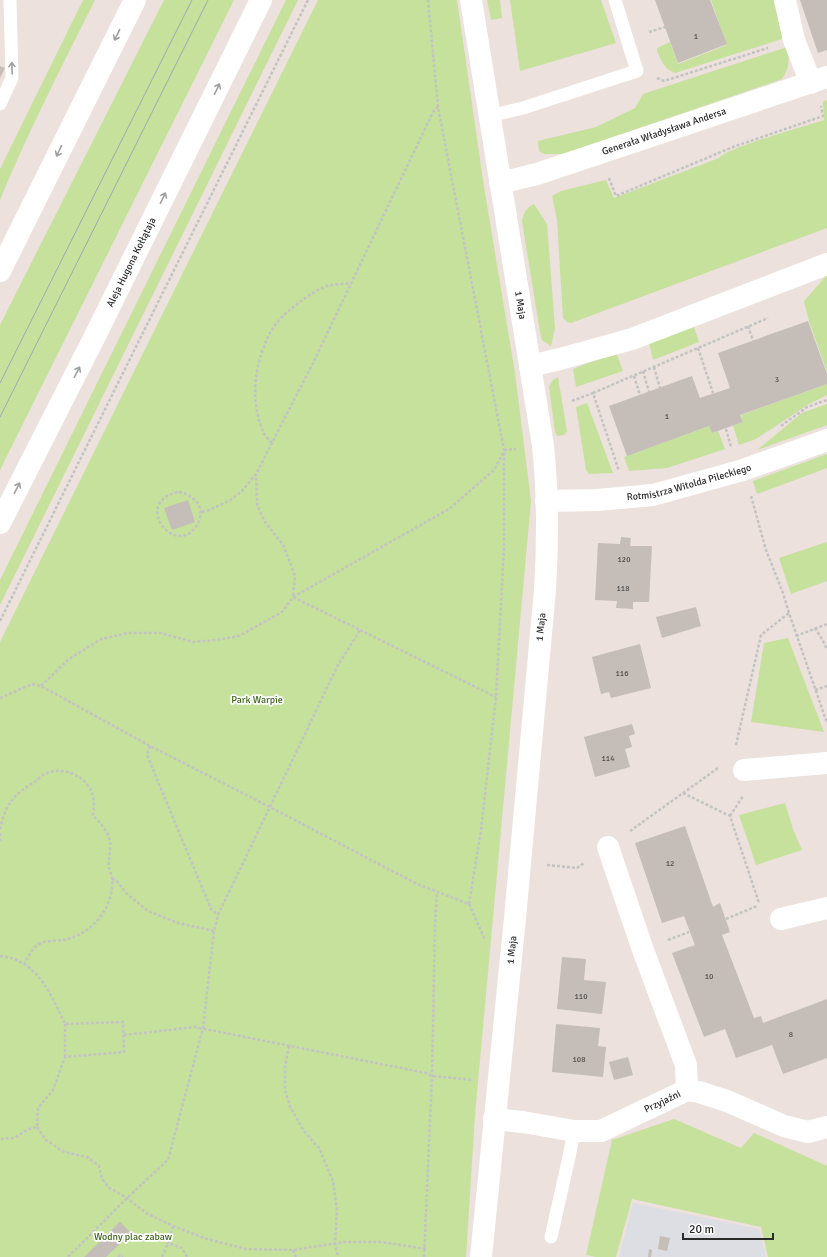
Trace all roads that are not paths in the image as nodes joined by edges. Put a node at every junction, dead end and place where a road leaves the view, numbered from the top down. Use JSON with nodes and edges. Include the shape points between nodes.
{"nodes":[{"id":1,"x":10,"y":0,"type":"edge"},
{"id":2,"x":134,"y":0,"type":"edge"},
{"id":3,"x":261,"y":0,"type":"edge"},
{"id":4,"x":471,"y":0,"type":"edge"},
{"id":5,"x":615,"y":0,"type":"edge"},
{"id":6,"x":785,"y":0,"type":"edge"},
{"id":7,"x":819,"y":87,"type":"edge"},
{"id":8,"x":0,"y":104,"type":"edge"},
{"id":9,"x":489,"y":116,"type":"junction"},
{"id":10,"x":500,"y":183,"type":"junction"},
{"id":11,"x":827,"y":264,"type":"edge"},
{"id":12,"x":0,"y":271,"type":"edge"},
{"id":13,"x":530,"y":366,"type":"junction"},
{"id":14,"x":827,"y":440,"type":"edge"},
{"id":15,"x":546,"y":501,"type":"junction"},
{"id":16,"x":0,"y":523,"type":"edge"},
{"id":17,"x":827,"y":763,"type":"edge"},
{"id":18,"x":744,"y":770,"type":"dead end"},
{"id":19,"x":608,"y":847,"type":"road end"},
{"id":20,"x":827,"y":908,"type":"edge"},
{"id":21,"x":781,"y":919,"type":"dead end"},
{"id":22,"x":687,"y":1090,"type":"junction"},
{"id":23,"x":494,"y":1119,"type":"junction"},
{"id":24,"x":827,"y":1127,"type":"edge"},
{"id":25,"x":574,"y":1131,"type":"junction"},
{"id":26,"x":551,"y":1237,"type":"dead end"},
{"id":27,"x":481,"y":1257,"type":"edge"}],
"edges":[{"from":8,"to":1,"type":"lane","one_way":true,"via":[[12,78]]},
{"from":2,"to":12,"type":"street","one_way":true},
{"from":16,"to":3,"type":"street","name":"Aleja Hugona Kołłątaja","one_way":true},
{"from":4,"to":9,"type":"street","name":"1 Maja"},
{"from":5,"to":9,"type":"lane","via":[[637,71],[523,108]]},
{"from":6,"to":7,"type":"street","via":[[794,40]]},
{"from":7,"to":10,"type":"street","name":"Generała Władysława Andersa","via":[[537,174]]},
{"from":9,"to":10,"type":"street","name":"1 Maja"},
{"from":10,"to":13,"type":"street","name":"1 Maja"},
{"from":11,"to":13,"type":"street","via":[[632,339]]},
{"from":13,"to":15,"type":"street","name":"1 Maja","via":[[543,446]]},
{"from":14,"to":15,"type":"street","name":"Rotmistrza Witolda Pileckiego","via":[[743,470],[653,495]]},
{"from":15,"to":23,"type":"street","name":"1 Maja","via":[[545,590]]},
{"from":17,"to":18,"type":"street"},
{"from":19,"to":22,"type":"street","via":[[686,1065]]},
{"from":20,"to":21,"type":"street"},
{"from":22,"to":24,"type":"street","name":"Przyjaźni","via":[[727,1101],[784,1126],[808,1132]]},
{"from":22,"to":25,"type":"street","name":"Przyjaźni","via":[[601,1131]]},
{"from":23,"to":25,"type":"street","name":"Przyjaźni"},
{"from":23,"to":27,"type":"street","name":"1 Maja"},
{"from":25,"to":26,"type":"lane"}]}
